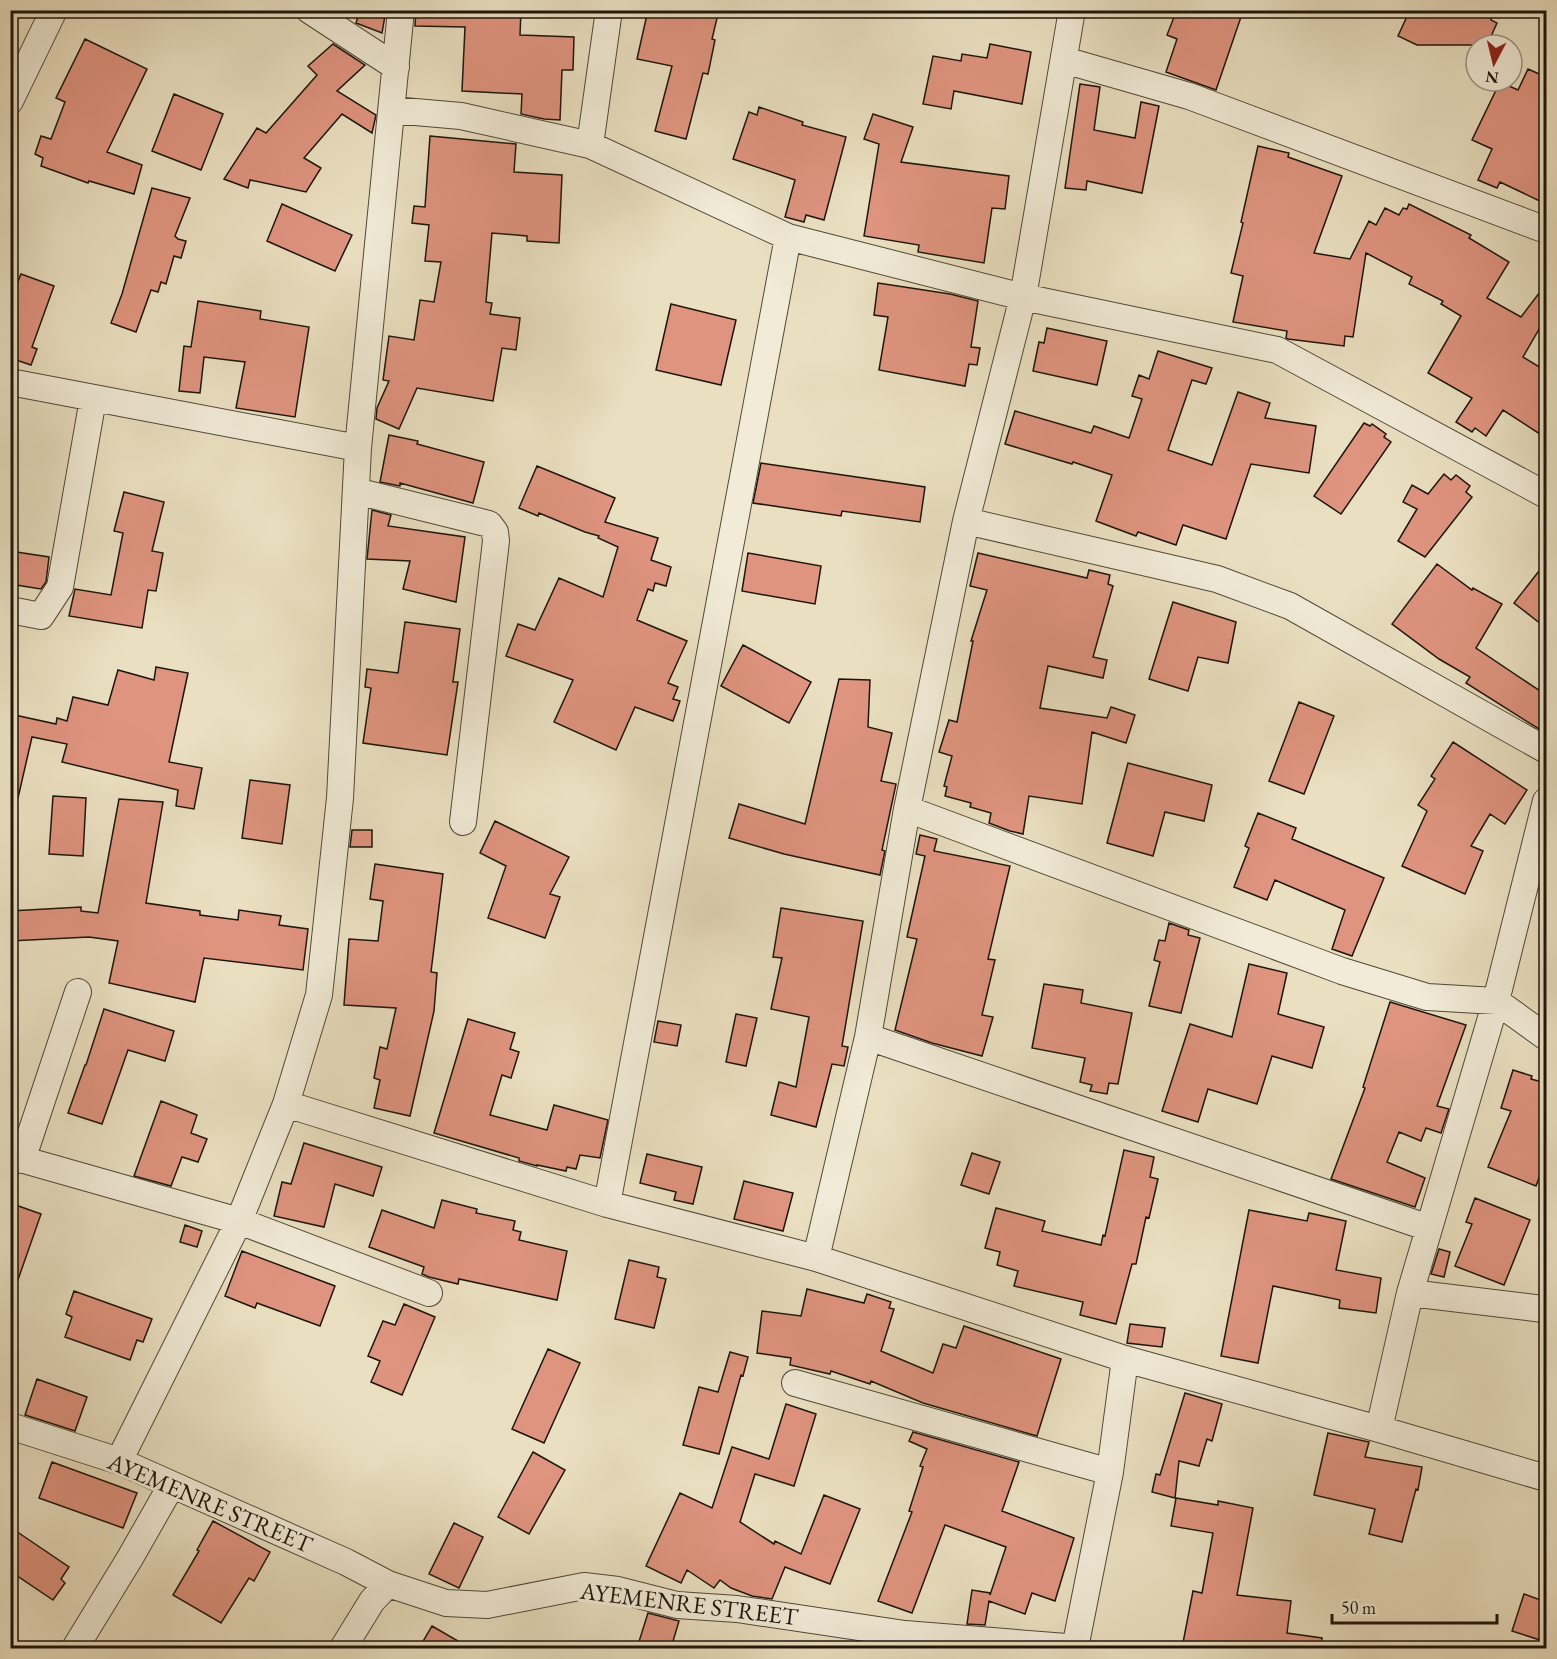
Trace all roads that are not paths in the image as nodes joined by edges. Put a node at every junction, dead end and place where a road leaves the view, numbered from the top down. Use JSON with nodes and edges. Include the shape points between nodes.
{"nodes":[{"id":1,"x":54,"y":10,"type":"edge"},
{"id":2,"x":309,"y":10,"type":"edge"},
{"id":3,"x":402,"y":10,"type":"edge"},
{"id":4,"x":609,"y":10,"type":"edge"},
{"id":5,"x":1072,"y":10,"type":"edge"},
{"id":6,"x":1064,"y":60,"type":"junction"},
{"id":7,"x":396,"y":67,"type":"junction"},
{"id":8,"x":10,"y":101,"type":"edge"},
{"id":9,"x":392,"y":110,"type":"junction"},
{"id":10,"x":590,"y":145,"type":"junction"},
{"id":11,"x":1546,"y":230,"type":"edge"},
{"id":12,"x":788,"y":237,"type":"junction"},
{"id":13,"x":1023,"y":297,"type":"junction"},
{"id":14,"x":10,"y":382,"type":"edge"},
{"id":15,"x":93,"y":399,"type":"junction"},
{"id":16,"x":358,"y":448,"type":"junction"},
{"id":17,"x":356,"y":491,"type":"junction"},
{"id":18,"x":1546,"y":495,"type":"edge"},
{"id":19,"x":966,"y":520,"type":"junction"},
{"id":20,"x":10,"y":609,"type":"edge"},
{"id":21,"x":1546,"y":750,"type":"edge"},
{"id":22,"x":1546,"y":801,"type":"edge"},
{"id":23,"x":907,"y":809,"type":"junction"},
{"id":24,"x":463,"y":822,"type":"dead end"},
{"id":25,"x":78,"y":992,"type":"dead end"},
{"id":26,"x":1496,"y":1001,"type":"junction"},
{"id":27,"x":868,"y":1037,"type":"junction"},
{"id":28,"x":1546,"y":1037,"type":"edge"},
{"id":29,"x":286,"y":1104,"type":"junction"},
{"id":30,"x":16,"y":1158,"type":"edge"},
{"id":31,"x":607,"y":1204,"type":"junction"},
{"id":32,"x":239,"y":1221,"type":"junction"},
{"id":33,"x":1429,"y":1228,"type":"junction"},
{"id":34,"x":816,"y":1258,"type":"junction"},
{"id":35,"x":429,"y":1293,"type":"dead end"},
{"id":36,"x":1410,"y":1293,"type":"junction"},
{"id":37,"x":1543,"y":1310,"type":"dead end"},
{"id":38,"x":1125,"y":1359,"type":"junction"},
{"id":39,"x":795,"y":1383,"type":"dead end"},
{"id":40,"x":10,"y":1426,"type":"edge"},
{"id":41,"x":1380,"y":1429,"type":"junction"},
{"id":42,"x":119,"y":1461,"type":"junction"},
{"id":43,"x":1110,"y":1472,"type":"junction"},
{"id":44,"x":1546,"y":1478,"type":"edge"},
{"id":45,"x":171,"y":1486,"type":"junction"},
{"id":46,"x":388,"y":1584,"type":"junction"},
{"id":47,"x":75,"y":1648,"type":"edge"},
{"id":48,"x":343,"y":1648,"type":"edge"},
{"id":49,"x":1077,"y":1648,"type":"edge"}],
"edges":[{"from":1,"to":8,"type":"street"},
{"from":2,"to":7,"type":"street"},
{"from":3,"to":7,"type":"street"},
{"from":4,"to":10,"type":"street"},
{"from":5,"to":6,"type":"street"},
{"from":6,"to":11,"type":"street","via":[[1188,96]]},
{"from":6,"to":13,"type":"street"},
{"from":7,"to":9,"type":"street"},
{"from":9,"to":10,"type":"street","via":[[461,116]]},
{"from":9,"to":16,"type":"street"},
{"from":10,"to":12,"type":"street"},
{"from":12,"to":13,"type":"street"},
{"from":12,"to":31,"type":"street"},
{"from":13,"to":18,"type":"street","via":[[1277,351]]},
{"from":13,"to":19,"type":"street"},
{"from":14,"to":15,"type":"street"},
{"from":15,"to":16,"type":"street"},
{"from":15,"to":20,"type":"street","via":[[60,587],[41,616]]},
{"from":16,"to":17,"type":"street"},
{"from":17,"to":24,"type":"street","via":[[489,524],[495,532]]},
{"from":17,"to":29,"type":"street","via":[[340,798],[319,995]]},
{"from":19,"to":21,"type":"street","via":[[1217,579],[1290,606]]},
{"from":19,"to":23,"type":"street"},
{"from":22,"to":26,"type":"street"},
{"from":23,"to":26,"type":"street","via":[[1342,971],[1427,997]]},
{"from":23,"to":27,"type":"street"},
{"from":25,"to":30,"type":"street"},
{"from":26,"to":28,"type":"street"},
{"from":26,"to":33,"type":"street"},
{"from":27,"to":33,"type":"street"},
{"from":27,"to":34,"type":"street"},
{"from":29,"to":31,"type":"street"},
{"from":29,"to":32,"type":"street"},
{"from":30,"to":32,"type":"street"},
{"from":31,"to":34,"type":"street"},
{"from":32,"to":35,"type":"street"},
{"from":32,"to":42,"type":"street"},
{"from":33,"to":36,"type":"street"},
{"from":34,"to":38,"type":"street"},
{"from":36,"to":37,"type":"street"},
{"from":36,"to":41,"type":"street"},
{"from":38,"to":41,"type":"street"},
{"from":38,"to":43,"type":"street"},
{"from":39,"to":43,"type":"street"},
{"from":40,"to":42,"type":"street","name":"AYEMENRE STREET"},
{"from":41,"to":44,"type":"street"},
{"from":42,"to":45,"type":"street","name":"AYEMENRE STREET"},
{"from":43,"to":49,"type":"street"},
{"from":45,"to":46,"type":"street","name":"AYEMENRE STREET"},
{"from":45,"to":47,"type":"street"},
{"from":46,"to":48,"type":"street","via":[[372,1601]]},
{"from":46,"to":49,"type":"street","name":"AYEMENRE STREET","via":[[446,1603],[487,1605],[584,1586],[677,1605],[737,1609],[905,1634]]}]}
